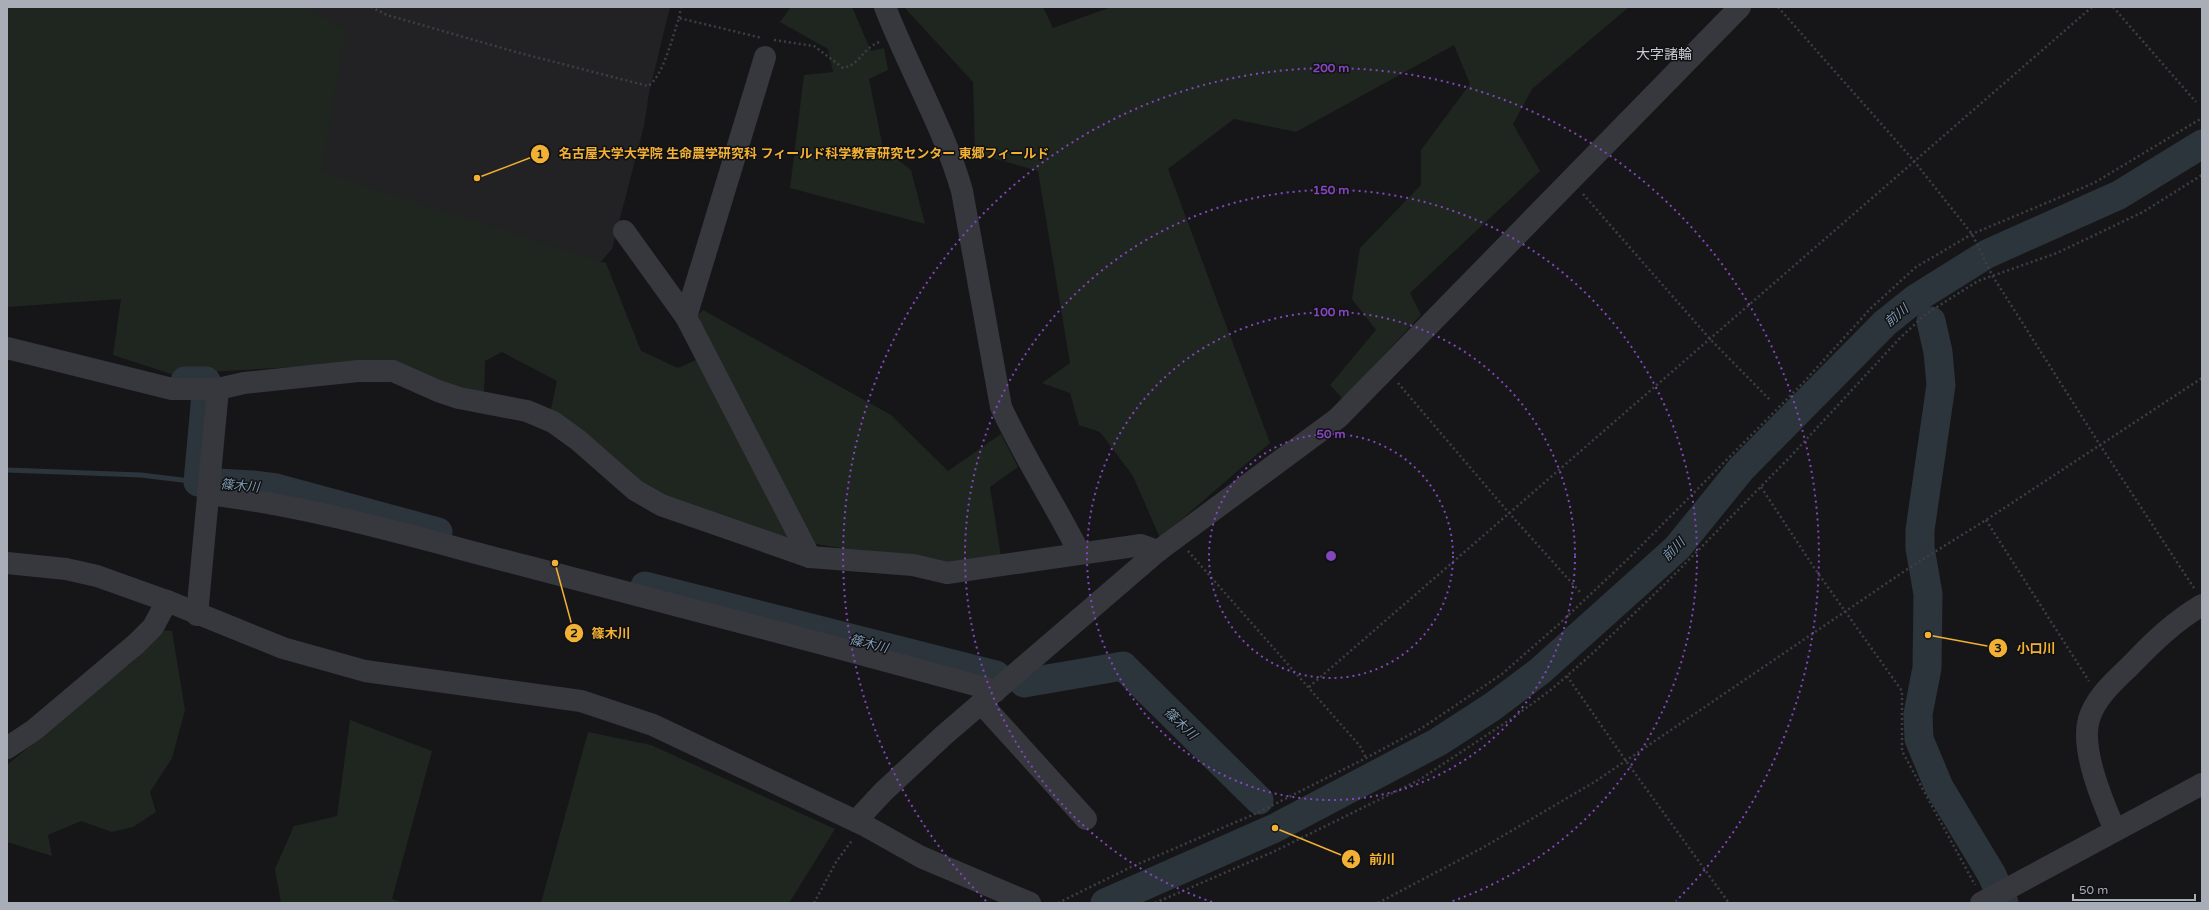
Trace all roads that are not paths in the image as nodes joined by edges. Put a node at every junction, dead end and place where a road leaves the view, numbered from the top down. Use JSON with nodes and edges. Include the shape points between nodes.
{"nodes":[{"id":1,"x":885,"y":7,"type":"edge"},
{"id":2,"x":1740,"y":7,"type":"edge"},
{"id":3,"x":765,"y":57,"type":"dead end"},
{"id":4,"x":624,"y":231,"type":"dead end"},
{"id":5,"x":686,"y":317,"type":"junction"},
{"id":6,"x":7,"y":348,"type":"edge"},
{"id":7,"x":218,"y":389,"type":"junction"},
{"id":8,"x":208,"y":494,"type":"junction"},
{"id":9,"x":1158,"y":551,"type":"junction"},
{"id":10,"x":1079,"y":552,"type":"junction"},
{"id":11,"x":810,"y":557,"type":"junction"},
{"id":12,"x":7,"y":563,"type":"edge"},
{"id":13,"x":2200,"y":599,"type":"edge"},
{"id":14,"x":167,"y":601,"type":"junction"},
{"id":15,"x":197,"y":615,"type":"junction"},
{"id":16,"x":988,"y":698,"type":"junction"},
{"id":17,"x":7,"y":748,"type":"edge"},
{"id":18,"x":2202,"y":784,"type":"edge"},
{"id":19,"x":1086,"y":819,"type":"dead end"},
{"id":20,"x":860,"y":823,"type":"junction"},
{"id":21,"x":2115,"y":830,"type":"junction"},
{"id":22,"x":1983,"y":902,"type":"edge"},
{"id":23,"x":1030,"y":903,"type":"edge"}],
"edges":[{"from":1,"to":10,"type":"street","via":[[954,162],[962,191],[1001,406]]},
{"from":2,"to":9,"type":"street","via":[[1338,418]]},
{"from":3,"to":5,"type":"street"},
{"from":4,"to":5,"type":"street"},
{"from":5,"to":11,"type":"street"},
{"from":6,"to":7,"type":"street","via":[[172,389]]},
{"from":7,"to":8,"type":"street"},
{"from":7,"to":11,"type":"street","via":[[244,383],[358,371],[393,371],[459,398],[527,411],[553,422],[578,440],[634,490],[661,505]]},
{"from":8,"to":15,"type":"street"},
{"from":8,"to":16,"type":"street","via":[[257,500],[486,556],[888,661],[986,688]]},
{"from":9,"to":10,"type":"street","via":[[1141,545]]},
{"from":9,"to":16,"type":"street"},
{"from":10,"to":11,"type":"street","via":[[1043,560],[947,573],[913,565]]},
{"from":12,"to":14,"type":"street","via":[[66,569],[97,576]]},
{"from":13,"to":21,"type":"street","via":[[2150,645],[2102,695],[2089,719],[2089,752],[2102,799]]},
{"from":14,"to":15,"type":"street"},
{"from":14,"to":17,"type":"street","via":[[153,627],[136,644],[34,730]]},
{"from":15,"to":20,"type":"street","via":[[283,648],[365,671],[581,701],[653,725]]},
{"from":16,"to":19,"type":"street"},
{"from":16,"to":20,"type":"street","via":[[883,792]]},
{"from":18,"to":21,"type":"street"},
{"from":20,"to":23,"type":"street","via":[[921,856]]},
{"from":21,"to":22,"type":"street"}]}
